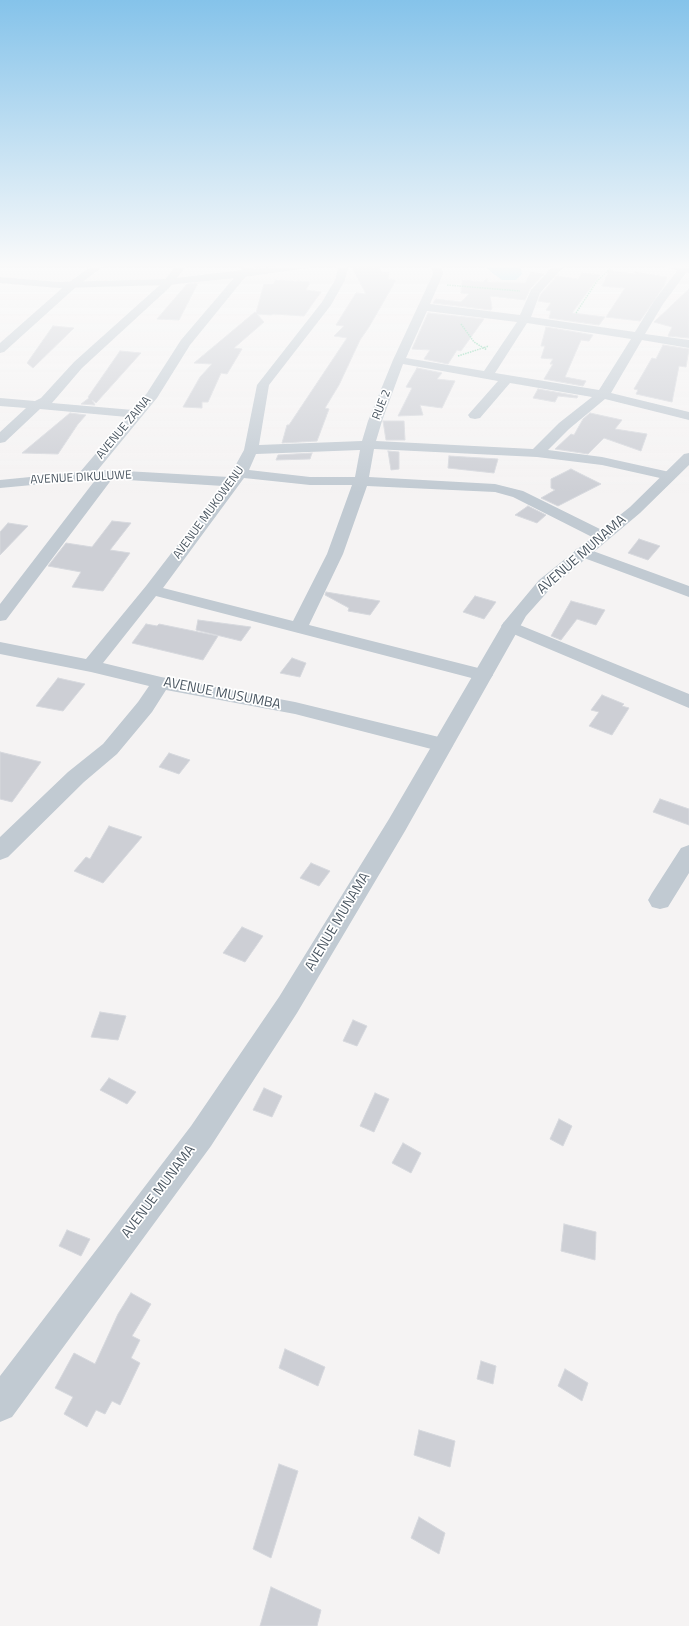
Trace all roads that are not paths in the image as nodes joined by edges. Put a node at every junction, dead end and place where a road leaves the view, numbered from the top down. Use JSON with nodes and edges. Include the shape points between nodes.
{"nodes":[{"id":1,"x":9,"y":341,"type":"edge"},
{"id":2,"x":105,"y":341,"type":"edge"},
{"id":3,"x":187,"y":341,"type":"edge"},
{"id":4,"x":297,"y":341,"type":"edge"},
{"id":5,"x":408,"y":341,"type":"edge"},
{"id":6,"x":508,"y":341,"type":"edge"},
{"id":7,"x":636,"y":341,"type":"edge"},
{"id":8,"x":670,"y":341,"type":"edge"},
{"id":9,"x":689,"y":344,"type":"edge"},
{"id":10,"x":0,"y":349,"type":"edge"},
{"id":11,"x":399,"y":360,"type":"junction"},
{"id":12,"x":487,"y":375,"type":"junction"},
{"id":13,"x":507,"y":378,"type":"junction"},
{"id":14,"x":603,"y":395,"type":"junction"},
{"id":15,"x":0,"y":402,"type":"edge"},
{"id":16,"x":37,"y":405,"type":"junction"},
{"id":17,"x":136,"y":414,"type":"junction"},
{"id":18,"x":475,"y":415,"type":"dead end"},
{"id":19,"x":689,"y":416,"type":"edge"},
{"id":20,"x":0,"y":439,"type":"edge"},
{"id":21,"x":368,"y":445,"type":"junction"},
{"id":22,"x":251,"y":450,"type":"junction"},
{"id":23,"x":537,"y":453,"type":"junction"},
{"id":24,"x":689,"y":457,"type":"edge"},
{"id":25,"x":108,"y":474,"type":"junction"},
{"id":26,"x":85,"y":476,"type":"junction"},
{"id":27,"x":669,"y":476,"type":"junction"},
{"id":28,"x":237,"y":477,"type":"junction"},
{"id":29,"x":361,"y":481,"type":"junction"},
{"id":30,"x":0,"y":484,"type":"edge"},
{"id":31,"x":602,"y":536,"type":"junction"},
{"id":32,"x":582,"y":552,"type":"junction"},
{"id":33,"x":152,"y":590,"type":"junction"},
{"id":34,"x":689,"y":592,"type":"edge"},
{"id":35,"x":0,"y":616,"type":"edge"},
{"id":36,"x":510,"y":626,"type":"junction"},
{"id":37,"x":299,"y":627,"type":"junction"},
{"id":38,"x":0,"y":648,"type":"edge"},
{"id":39,"x":91,"y":666,"type":"junction"},
{"id":40,"x":483,"y":675,"type":"junction"},
{"id":41,"x":161,"y":683,"type":"junction"},
{"id":42,"x":689,"y":702,"type":"edge"},
{"id":43,"x":443,"y":745,"type":"junction"},
{"id":44,"x":0,"y":851,"type":"edge"},
{"id":45,"x":689,"y":854,"type":"edge"},
{"id":46,"x":660,"y":900,"type":"dead end"},
{"id":47,"x":0,"y":1405,"type":"edge"}],
"edges":[{"from":1,"to":10,"type":"street"},
{"from":2,"to":16,"type":"street","via":[[78,365],[46,401]]},
{"from":3,"to":17,"type":"street","name":"AVENUE ZAINA","via":[[152,395]]},
{"from":4,"to":22,"type":"street","name":"AVENUE MUKOWENU","via":[[263,385]]},
{"from":5,"to":11,"type":"street","name":"RUE 2"},
{"from":6,"to":12,"type":"street"},
{"from":7,"to":14,"type":"street"},
{"from":8,"to":9,"type":"street"},
{"from":11,"to":12,"type":"street"},
{"from":11,"to":21,"type":"street","name":"RUE 2"},
{"from":12,"to":13,"type":"street"},
{"from":13,"to":14,"type":"street"},
{"from":13,"to":18,"type":"street"},
{"from":14,"to":19,"type":"street"},
{"from":14,"to":23,"type":"street","via":[[564,426]]},
{"from":15,"to":16,"type":"street"},
{"from":16,"to":17,"type":"street"},
{"from":16,"to":20,"type":"street"},
{"from":17,"to":26,"type":"street","name":"AVENUE ZAINA"},
{"from":21,"to":22,"type":"street"},
{"from":21,"to":23,"type":"street"},
{"from":21,"to":29,"type":"street","name":"RUE 2"},
{"from":22,"to":28,"type":"street","name":"AVENUE MUKOWENU"},
{"from":23,"to":27,"type":"street","via":[[602,461]]},
{"from":24,"to":27,"type":"street","name":"AVENUE MUNAMA"},
{"from":25,"to":26,"type":"street","name":"AVENUE DIKULUWE"},
{"from":25,"to":28,"type":"street","name":"AVENUE DIKULUWE"},
{"from":25,"to":35,"type":"street","name":"AVENUE ZAINA"},
{"from":26,"to":30,"type":"street","name":"AVENUE DIKULUWE"},
{"from":27,"to":31,"type":"street","name":"AVENUE MUNAMA","via":[[635,510]]},
{"from":28,"to":29,"type":"street","name":"AVENUE DIKULUWE"},
{"from":28,"to":33,"type":"street","name":"AVENUE MUKOWENU"},
{"from":29,"to":31,"type":"street","name":"AVENUE DIKULUWE","via":[[508,490]]},
{"from":29,"to":37,"type":"street","name":"RUE 2","via":[[335,554]]},
{"from":31,"to":32,"type":"street","name":"AVENUE MUNAMA"},
{"from":32,"to":34,"type":"street"},
{"from":32,"to":36,"type":"street","name":"AVENUE MUNAMA","via":[[545,584]]},
{"from":33,"to":37,"type":"street"},
{"from":33,"to":39,"type":"street","name":"AVENUE MUKOWENU"},
{"from":36,"to":40,"type":"street","name":"AVENUE MUNAMA"},
{"from":36,"to":42,"type":"street"},
{"from":37,"to":40,"type":"street"},
{"from":38,"to":39,"type":"street","name":"AVENUE MUSUMBA"},
{"from":39,"to":41,"type":"street","name":"AVENUE MUSUMBA"},
{"from":40,"to":43,"type":"street","name":"AVENUE MUNAMA"},
{"from":41,"to":43,"type":"street","name":"AVENUE MUSUMBA","via":[[295,708]]},
{"from":41,"to":44,"type":"street","via":[[145,707],[110,749],[76,777]]},
{"from":43,"to":47,"type":"street","name":"AVENUE MUNAMA","via":[[288,1005],[201,1136]]},
{"from":45,"to":46,"type":"street"}]}
